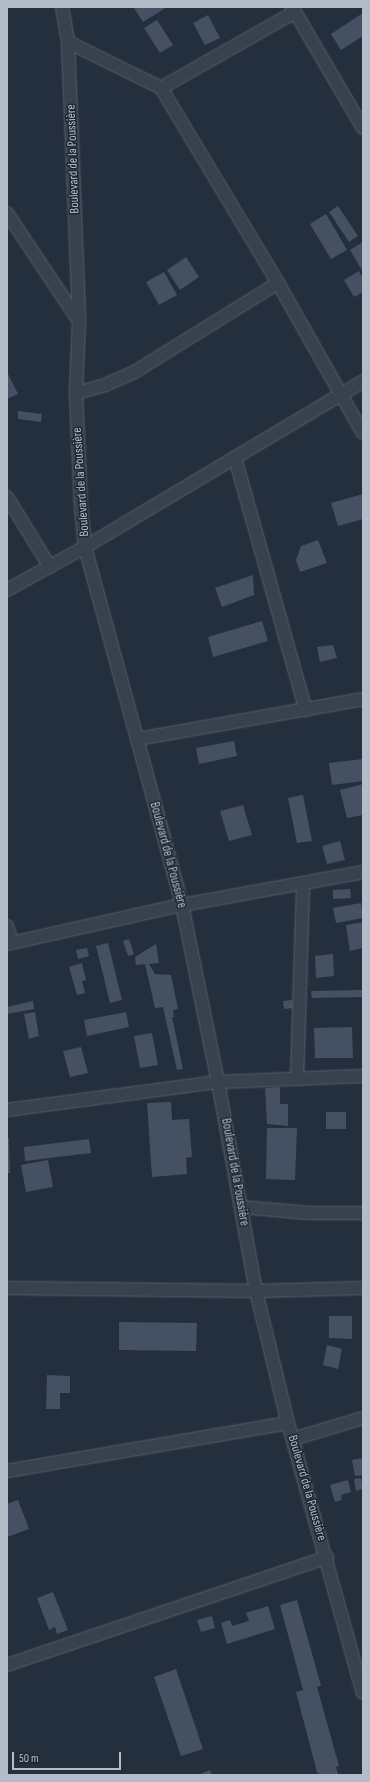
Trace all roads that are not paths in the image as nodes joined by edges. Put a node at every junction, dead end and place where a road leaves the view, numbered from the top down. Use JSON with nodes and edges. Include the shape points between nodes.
{"nodes":[{"id":1,"x":62,"y":7,"type":"edge"},
{"id":2,"x":294,"y":9,"type":"edge"},
{"id":3,"x":68,"y":42,"type":"junction"},
{"id":4,"x":161,"y":88,"type":"junction"},
{"id":5,"x":363,"y":128,"type":"edge"},
{"id":6,"x":7,"y":213,"type":"edge"},
{"id":7,"x":278,"y":283,"type":"junction"},
{"id":8,"x":79,"y":321,"type":"junction"},
{"id":9,"x":363,"y":381,"type":"edge"},
{"id":10,"x":76,"y":393,"type":"junction"},
{"id":11,"x":340,"y":394,"type":"junction"},
{"id":12,"x":363,"y":433,"type":"edge"},
{"id":13,"x":235,"y":458,"type":"junction"},
{"id":14,"x":7,"y":497,"type":"edge"},
{"id":15,"x":85,"y":547,"type":"junction"},
{"id":16,"x":50,"y":567,"type":"junction"},
{"id":17,"x":7,"y":590,"type":"edge"},
{"id":18,"x":363,"y":699,"type":"edge"},
{"id":19,"x":306,"y":710,"type":"junction"},
{"id":20,"x":137,"y":739,"type":"junction"},
{"id":21,"x":363,"y":872,"type":"edge"},
{"id":22,"x":303,"y":883,"type":"junction"},
{"id":23,"x":182,"y":905,"type":"junction"},
{"id":24,"x":7,"y":926,"type":"edge"},
{"id":25,"x":9,"y":943,"type":"edge"},
{"id":26,"x":363,"y":1076,"type":"edge"},
{"id":27,"x":297,"y":1079,"type":"junction"},
{"id":28,"x":218,"y":1082,"type":"junction"},
{"id":29,"x":7,"y":1110,"type":"edge"},
{"id":30,"x":241,"y":1207,"type":"junction"},
{"id":31,"x":363,"y":1213,"type":"edge"},
{"id":32,"x":7,"y":1288,"type":"edge"},
{"id":33,"x":363,"y":1288,"type":"edge"},
{"id":34,"x":256,"y":1291,"type":"junction"},
{"id":35,"x":363,"y":1418,"type":"edge"},
{"id":36,"x":288,"y":1423,"type":"junction"},
{"id":37,"x":293,"y":1439,"type":"junction"},
{"id":38,"x":7,"y":1470,"type":"edge"},
{"id":39,"x":327,"y":1557,"type":"junction"},
{"id":40,"x":7,"y":1665,"type":"edge"},
{"id":41,"x":363,"y":1693,"type":"edge"}],
"edges":[{"from":1,"to":3,"type":"street","name":"Boulevard de la Poussière"},
{"from":2,"to":4,"type":"street"},
{"from":2,"to":5,"type":"street"},
{"from":3,"to":4,"type":"street"},
{"from":3,"to":8,"type":"street","name":"Boulevard de la Poussière"},
{"from":4,"to":7,"type":"street"},
{"from":6,"to":8,"type":"street"},
{"from":7,"to":10,"type":"street","via":[[136,371],[105,385]]},
{"from":7,"to":11,"type":"street"},
{"from":8,"to":10,"type":"street","name":"Boulevard de la Poussière"},
{"from":9,"to":11,"type":"street"},
{"from":10,"to":15,"type":"street","name":"Boulevard de la Poussière","via":[[80,507]]},
{"from":11,"to":12,"type":"street"},
{"from":11,"to":13,"type":"street"},
{"from":13,"to":15,"type":"street"},
{"from":13,"to":19,"type":"street"},
{"from":14,"to":16,"type":"street"},
{"from":15,"to":16,"type":"street"},
{"from":15,"to":20,"type":"street","name":"Boulevard de la Poussière"},
{"from":16,"to":17,"type":"street"},
{"from":18,"to":19,"type":"street"},
{"from":19,"to":20,"type":"street"},
{"from":20,"to":23,"type":"street","name":"Boulevard de la Poussière"},
{"from":21,"to":22,"type":"street"},
{"from":22,"to":23,"type":"street"},
{"from":22,"to":27,"type":"street"},
{"from":23,"to":25,"type":"street"},
{"from":23,"to":28,"type":"street","name":"Boulevard de la Poussière"},
{"from":24,"to":25,"type":"street"},
{"from":26,"to":27,"type":"street"},
{"from":27,"to":28,"type":"street"},
{"from":28,"to":29,"type":"street"},
{"from":28,"to":30,"type":"street","name":"Boulevard de la Poussière"},
{"from":30,"to":31,"type":"street","via":[[309,1213]]},
{"from":30,"to":34,"type":"street","name":"Boulevard de la Poussière"},
{"from":32,"to":34,"type":"street"},
{"from":33,"to":34,"type":"street"},
{"from":34,"to":36,"type":"street","name":"Boulevard de la Poussière"},
{"from":35,"to":37,"type":"street"},
{"from":36,"to":37,"type":"street","name":"Boulevard de la Poussière"},
{"from":36,"to":38,"type":"street"},
{"from":37,"to":39,"type":"street","name":"Boulevard de la Poussière"},
{"from":39,"to":40,"type":"street"},
{"from":39,"to":41,"type":"street","name":"Boulevard de la Poussière"}]}
